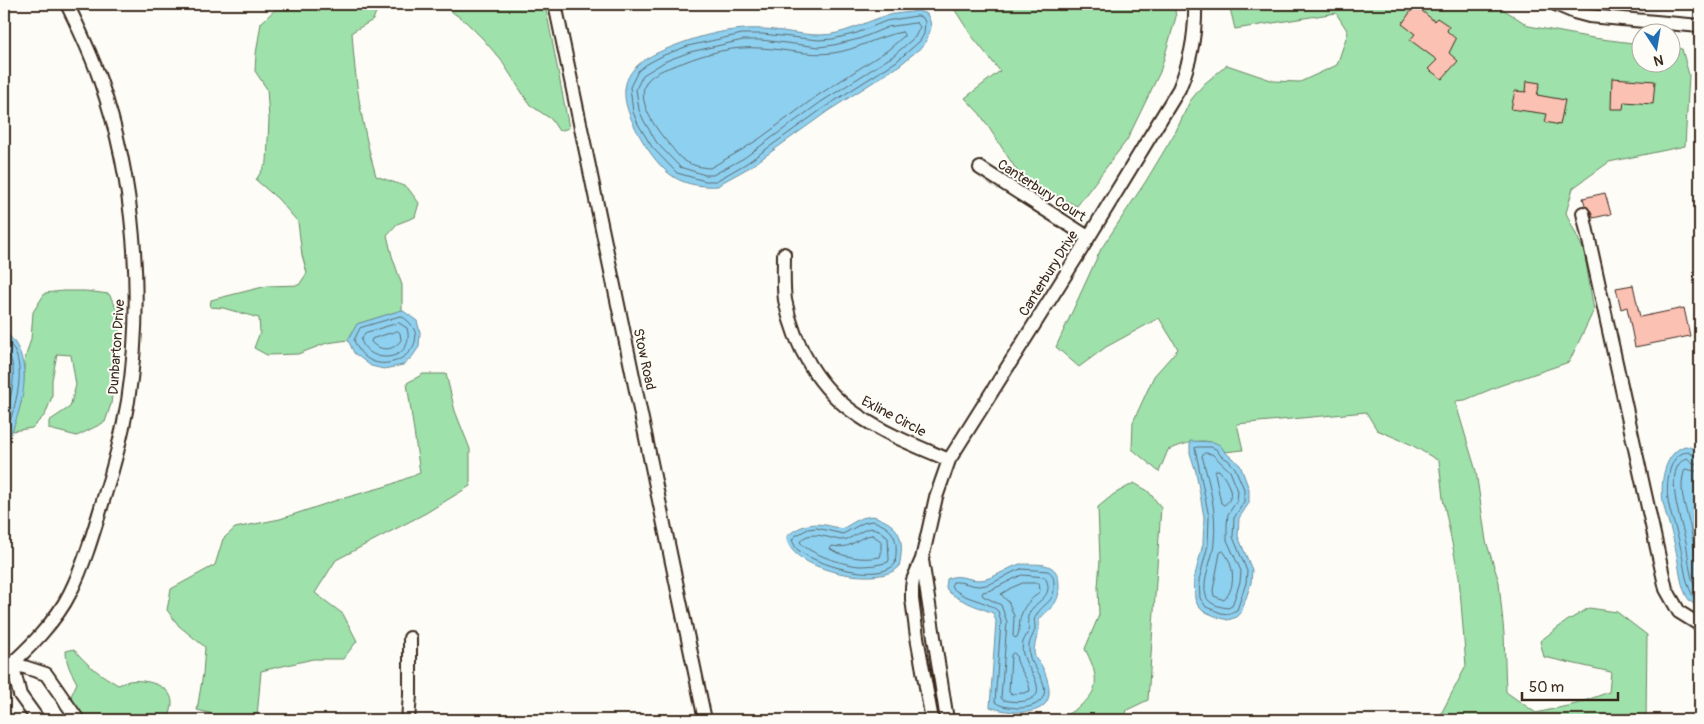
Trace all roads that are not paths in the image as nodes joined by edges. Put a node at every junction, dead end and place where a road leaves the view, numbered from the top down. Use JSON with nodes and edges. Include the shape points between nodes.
{"nodes":[{"id":1,"x":67,"y":4,"type":"edge"},
{"id":2,"x":555,"y":4,"type":"edge"},
{"id":3,"x":1195,"y":4,"type":"edge"},
{"id":4,"x":1555,"y":4,"type":"edge"},
{"id":5,"x":1700,"y":26,"type":"edge"},
{"id":6,"x":980,"y":168,"type":"dead end"},
{"id":7,"x":1583,"y":213,"type":"dead end"},
{"id":8,"x":1088,"y":237,"type":"junction"},
{"id":9,"x":784,"y":254,"type":"dead end"},
{"id":10,"x":949,"y":460,"type":"junction"},
{"id":11,"x":922,"y":559,"type":"junction"},
{"id":12,"x":1700,"y":625,"type":"edge"},
{"id":13,"x":933,"y":635,"type":"junction"},
{"id":14,"x":410,"y":638,"type":"dead end"},
{"id":15,"x":917,"y":638,"type":"junction"},
{"id":16,"x":8,"y":666,"type":"edge"},
{"id":17,"x":944,"y":704,"type":"junction"},
{"id":18,"x":929,"y":707,"type":"junction"},
{"id":19,"x":38,"y":720,"type":"edge"},
{"id":20,"x":78,"y":720,"type":"edge"},
{"id":21,"x":408,"y":720,"type":"edge"},
{"id":22,"x":705,"y":720,"type":"edge"},
{"id":23,"x":932,"y":720,"type":"edge"},
{"id":24,"x":947,"y":720,"type":"edge"}],
"edges":[{"from":1,"to":16,"type":"street","name":"Dunbarton Drive","via":[[101,81],[116,135],[132,233],[134,338],[128,401],[114,468],[90,546],[70,594],[23,654]]},
{"from":2,"to":22,"type":"street","name":"Stow Road"},
{"from":3,"to":8,"type":"street","name":"Canterbury Drive","via":[[1193,41],[1179,89]]},
{"from":4,"to":5,"type":"street","via":[[1589,16]]},
{"from":6,"to":8,"type":"street","name":"Canterbury Court"},
{"from":7,"to":12,"type":"street","via":[[1666,589],[1679,612]]},
{"from":8,"to":10,"type":"street","name":"Canterbury Drive"},
{"from":9,"to":10,"type":"street","name":"Exline Circle","via":[[789,318],[798,343],[817,375],[857,415]]},
{"from":10,"to":11,"type":"street","name":"Canterbury Drive","via":[[936,497]]},
{"from":11,"to":13,"type":"street","name":"Canterbury Drive"},
{"from":11,"to":15,"type":"street","name":"Canterbury Drive","via":[[912,588]]},
{"from":13,"to":15,"type":"street"},
{"from":13,"to":17,"type":"street","name":"Canterbury Drive"},
{"from":14,"to":21,"type":"street"},
{"from":15,"to":18,"type":"street","name":"Canterbury Drive"},
{"from":16,"to":19,"type":"street","via":[[20,695]]},
{"from":16,"to":20,"type":"street","via":[[46,674]]},
{"from":17,"to":18,"type":"street"},
{"from":17,"to":24,"type":"street","name":"Canterbury Drive"},
{"from":18,"to":23,"type":"street","name":"Canterbury Drive"}]}
